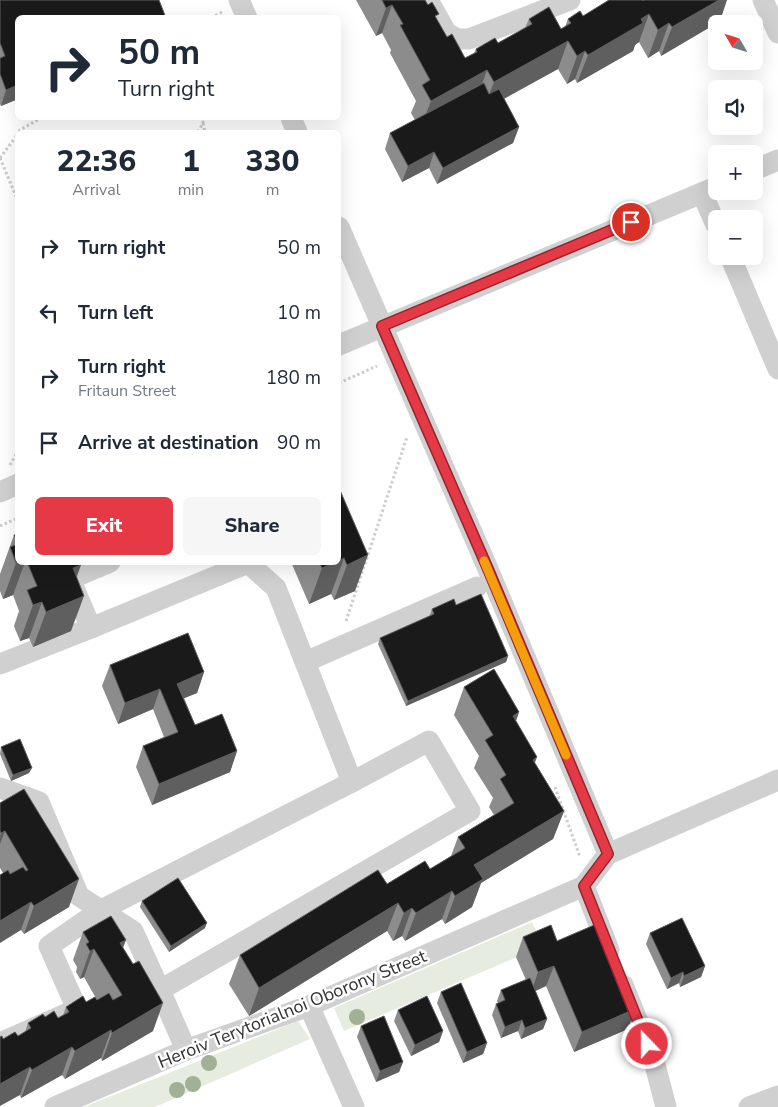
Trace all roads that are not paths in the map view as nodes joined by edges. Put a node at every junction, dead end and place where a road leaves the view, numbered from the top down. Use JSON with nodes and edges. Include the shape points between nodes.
{"nodes":[{"id":1,"x":239,"y":0,"type":"edge"},
{"id":2,"x":428,"y":0,"type":"edge"},
{"id":3,"x":570,"y":0,"type":"edge"},
{"id":4,"x":763,"y":0,"type":"edge"},
{"id":5,"x":246,"y":15,"type":"edge"},
{"id":6,"x":778,"y":33,"type":"edge"},
{"id":7,"x":778,"y":160,"type":"edge"},
{"id":8,"x":763,"y":166,"type":"edge"},
{"id":9,"x":708,"y":190,"type":"edge"},
{"id":10,"x":341,"y":232,"type":"edge"},
{"id":11,"x":734,"y":265,"type":"edge"},
{"id":12,"x":382,"y":326,"type":"junction"},
{"id":13,"x":341,"y":343,"type":"edge"},
{"id":14,"x":778,"y":369,"type":"edge"},
{"id":15,"x":15,"y":485,"type":"edge"},
{"id":16,"x":0,"y":492,"type":"edge"},
{"id":17,"x":103,"y":565,"type":"edge"},
{"id":18,"x":242,"y":565,"type":"edge"},
{"id":19,"x":249,"y":565,"type":"edge"},
{"id":20,"x":477,"y":587,"type":"dead end"},
{"id":21,"x":92,"y":628,"type":"junction"},
{"id":22,"x":305,"y":662,"type":"junction"},
{"id":23,"x":0,"y":664,"type":"edge"},
{"id":24,"x":778,"y":780,"type":"edge"},
{"id":25,"x":352,"y":782,"type":"junction"},
{"id":26,"x":0,"y":788,"type":"edge"},
{"id":27,"x":608,"y":854,"type":"junction"},
{"id":28,"x":584,"y":886,"type":"junction"},
{"id":29,"x":101,"y":910,"type":"junction"},
{"id":30,"x":160,"y":990,"type":"junction"},
{"id":31,"x":309,"y":1006,"type":"junction"},
{"id":32,"x":0,"y":1043,"type":"edge"},
{"id":33,"x":186,"y":1050,"type":"junction"},
{"id":34,"x":778,"y":1096,"type":"edge"},
{"id":35,"x":55,"y":1107,"type":"edge"},
{"id":36,"x":354,"y":1107,"type":"edge"},
{"id":37,"x":666,"y":1107,"type":"edge"},
{"id":38,"x":749,"y":1107,"type":"edge"}],
"edges":[{"from":1,"to":5,"type":"street"},
{"from":2,"to":3,"type":"street","via":[[446,32],[457,39],[469,39]]},
{"from":4,"to":6,"type":"street"},
{"from":7,"to":8,"type":"street"},
{"from":9,"to":12,"type":"street"},
{"from":10,"to":12,"type":"street"},
{"from":11,"to":14,"type":"street"},
{"from":12,"to":13,"type":"street"},
{"from":12,"to":27,"type":"street"},
{"from":15,"to":16,"type":"street"},
{"from":17,"to":21,"type":"street","via":[[70,579]]},
{"from":18,"to":21,"type":"street"},
{"from":19,"to":22,"type":"street","via":[[276,588]]},
{"from":20,"to":22,"type":"street"},
{"from":21,"to":23,"type":"street"},
{"from":22,"to":25,"type":"street"},
{"from":24,"to":27,"type":"street"},
{"from":25,"to":29,"type":"street"},
{"from":25,"to":30,"type":"street","via":[[429,741],[470,811]]},
{"from":26,"to":29,"type":"street","via":[[39,802],[79,896]]},
{"from":27,"to":28,"type":"street"},
{"from":28,"to":31,"type":"street","name":"Heroiv Terytorialnoi Oborony Street"},
{"from":28,"to":37,"type":"street","via":[[654,1062]]},
{"from":29,"to":30,"type":"street","via":[[133,931]]},
{"from":29,"to":32,"type":"street","via":[[49,946],[77,1010]]},
{"from":30,"to":33,"type":"street"},
{"from":31,"to":33,"type":"street","name":"Heroiv Terytorialnoi Oborony Street"},
{"from":31,"to":36,"type":"street"},
{"from":33,"to":35,"type":"street","name":"Heroiv Terytorialnoi Oborony Street"},
{"from":34,"to":38,"type":"street"}]}
